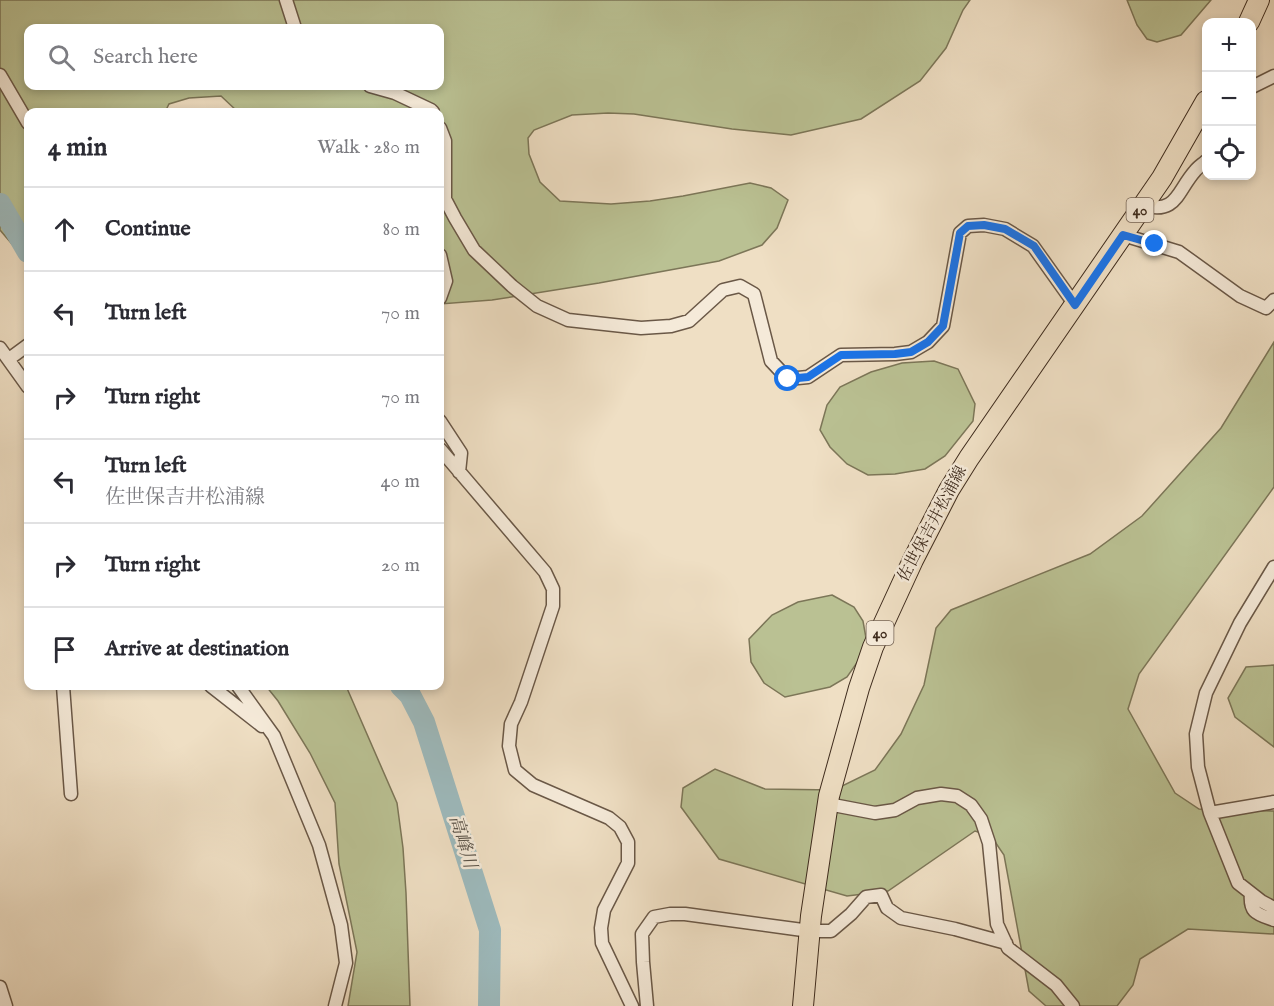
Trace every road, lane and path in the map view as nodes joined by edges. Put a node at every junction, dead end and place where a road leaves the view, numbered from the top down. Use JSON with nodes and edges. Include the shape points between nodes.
{"nodes":[{"id":1,"x":286,"y":0,"type":"edge"},
{"id":2,"x":1259,"y":0,"type":"edge"},
{"id":3,"x":1251,"y":18,"type":"edge"},
{"id":4,"x":294,"y":24,"type":"edge"},
{"id":5,"x":0,"y":75,"type":"edge"},
{"id":6,"x":1274,"y":75,"type":"edge"},
{"id":7,"x":1256,"y":84,"type":"edge"},
{"id":8,"x":384,"y":90,"type":"edge"},
{"id":9,"x":427,"y":108,"type":"edge"},
{"id":10,"x":1202,"y":111,"type":"edge"},
{"id":11,"x":24,"y":116,"type":"edge"},
{"id":12,"x":444,"y":138,"type":"edge"},
{"id":13,"x":444,"y":161,"type":"edge"},
{"id":14,"x":1202,"y":165,"type":"edge"},
{"id":15,"x":444,"y":204,"type":"edge"},
{"id":16,"x":1143,"y":205,"type":"junction"},
{"id":17,"x":1123,"y":235,"type":"junction"},
{"id":18,"x":1075,"y":305,"type":"junction"},
{"id":19,"x":1271,"y":306,"type":"edge"},
{"id":20,"x":0,"y":348,"type":"edge"},
{"id":21,"x":24,"y":348,"type":"edge"},
{"id":22,"x":9,"y":359,"type":"junction"},
{"id":23,"x":24,"y":381,"type":"edge"},
{"id":24,"x":444,"y":427,"type":"edge"},
{"id":25,"x":444,"y":454,"type":"edge"},
{"id":26,"x":459,"y":472,"type":"junction"},
{"id":27,"x":1274,"y":567,"type":"edge"},
{"id":28,"x":63,"y":690,"type":"edge"},
{"id":29,"x":217,"y":690,"type":"edge"},
{"id":30,"x":241,"y":690,"type":"edge"},
{"id":31,"x":274,"y":736,"type":"junction"},
{"id":32,"x":71,"y":794,"type":"dead end"},
{"id":33,"x":1274,"y":801,"type":"edge"},
{"id":34,"x":828,"y":804,"type":"junction"},
{"id":35,"x":1210,"y":813,"type":"junction"},
{"id":36,"x":1251,"y":893,"type":"junction"},
{"id":37,"x":1274,"y":908,"type":"edge"},
{"id":38,"x":1274,"y":921,"type":"edge"},
{"id":39,"x":810,"y":931,"type":"junction"},
{"id":40,"x":1006,"y":943,"type":"junction"},
{"id":41,"x":0,"y":987,"type":"edge"},
{"id":42,"x":6,"y":1006,"type":"edge"},
{"id":43,"x":335,"y":1006,"type":"edge"},
{"id":44,"x":632,"y":1006,"type":"edge"},
{"id":45,"x":647,"y":1006,"type":"edge"},
{"id":46,"x":803,"y":1006,"type":"edge"},
{"id":47,"x":1073,"y":1006,"type":"edge"}],
"edges":[{"from":1,"to":4,"type":"street"},
{"from":2,"to":3,"type":"main road"},
{"from":5,"to":11,"type":"street"},
{"from":6,"to":7,"type":"street"},
{"from":8,"to":9,"type":"street"},
{"from":10,"to":16,"type":"main road","name":"佐世保吉井松浦線","number":"40"},
{"from":12,"to":13,"type":"street"},
{"from":14,"to":16,"type":"street","via":[[1176,199],[1165,207]]},
{"from":15,"to":18,"type":"street","via":[[474,250],[512,286],[537,306],[568,320],[641,328],[671,326],[689,321],[723,290],[740,286],[754,294],[771,361],[788,379],[808,377],[841,355],[911,352],[928,342],[943,326],[960,233],[968,226],[1005,229],[1034,246]]},
{"from":16,"to":17,"type":"main road","name":"佐世保吉井松浦線","number":"40"},
{"from":17,"to":18,"type":"main road","name":"佐世保吉井松浦線","number":"40"},
{"from":17,"to":19,"type":"street","via":[[1179,252],[1240,296]]},
{"from":18,"to":34,"type":"main road","name":"佐世保吉井松浦線","number":"40","via":[[969,458],[913,560],[858,688]]},
{"from":20,"to":22,"type":"street"},
{"from":21,"to":22,"type":"street"},
{"from":22,"to":23,"type":"street"},
{"from":24,"to":26,"type":"street","via":[[461,453]]},
{"from":25,"to":26,"type":"street"},
{"from":26,"to":44,"type":"street","via":[[545,572],[553,589],[553,606],[511,724],[508,746],[515,770],[533,785],[609,818],[620,827],[628,842],[628,863],[604,910],[601,928],[602,943]]},
{"from":27,"to":35,"type":"street","via":[[1240,623],[1206,693],[1196,734],[1198,767]]},
{"from":28,"to":32,"type":"street"},
{"from":29,"to":31,"type":"street"},
{"from":30,"to":31,"type":"street"},
{"from":31,"to":43,"type":"street","via":[[319,845],[341,925],[346,963]]},
{"from":33,"to":35,"type":"street"},
{"from":34,"to":39,"type":"main road","name":"佐世保吉井松浦線","number":"40"},
{"from":34,"to":40,"type":"street","via":[[875,813],[941,794],[957,796],[972,805],[989,843],[997,924]]},
{"from":35,"to":36,"type":"street","via":[[1238,883]]},
{"from":36,"to":37,"type":"street"},
{"from":36,"to":38,"type":"street","via":[[1250,904],[1257,914]]},
{"from":39,"to":40,"type":"street","via":[[831,931],[866,897],[881,895],[887,908],[901,918]]},
{"from":39,"to":45,"type":"street","via":[[684,914],[654,917],[642,934]]},
{"from":39,"to":46,"type":"main road","name":"佐世保吉井松浦線","number":"40"},
{"from":40,"to":47,"type":"street","via":[[1056,985]]},
{"from":41,"to":42,"type":"street"}]}
